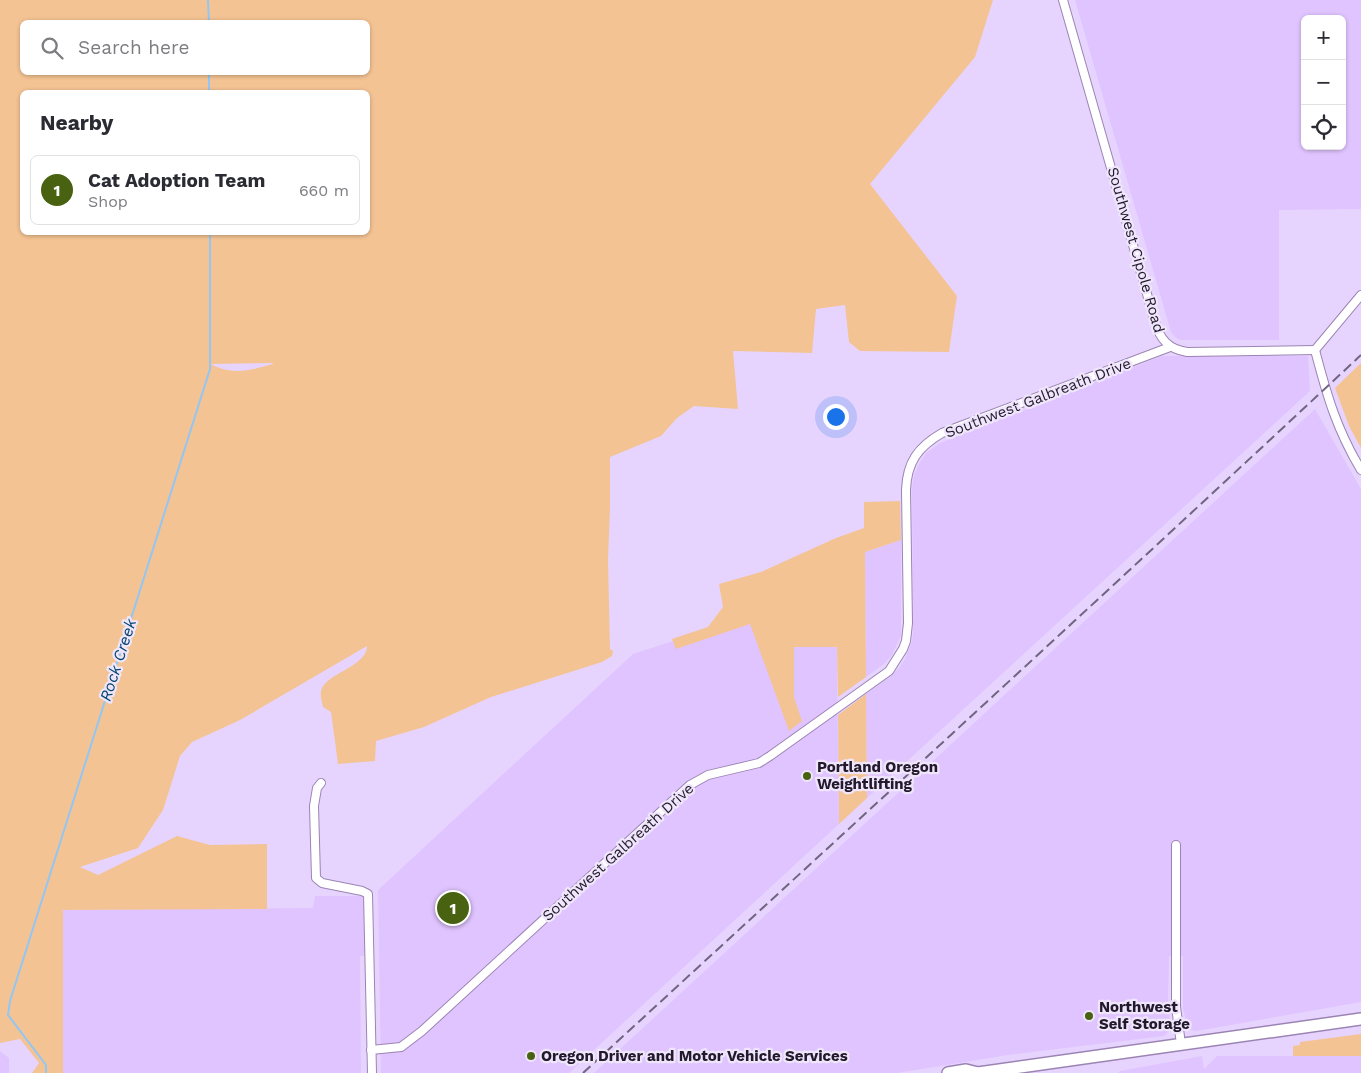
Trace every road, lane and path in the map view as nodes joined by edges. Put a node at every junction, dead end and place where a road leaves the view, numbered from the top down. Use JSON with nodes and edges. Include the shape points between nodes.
{"nodes":[{"id":1,"x":1063,"y":0,"type":"edge"},
{"id":2,"x":1361,"y":295,"type":"edge"},
{"id":3,"x":1170,"y":347,"type":"junction"},
{"id":4,"x":1316,"y":350,"type":"junction"},
{"id":5,"x":1361,"y":470,"type":"edge"},
{"id":6,"x":322,"y":784,"type":"dead end"},
{"id":7,"x":1176,"y":845,"type":"dead end"},
{"id":8,"x":1361,"y":1019,"type":"edge"},
{"id":9,"x":1181,"y":1044,"type":"junction"},
{"id":10,"x":371,"y":1050,"type":"junction"},
{"id":11,"x":372,"y":1073,"type":"edge"},
{"id":12,"x":948,"y":1073,"type":"edge"},
{"id":13,"x":978,"y":1073,"type":"edge"}],
"edges":[{"from":1,"to":3,"type":"street","name":"Southwest Cipole Road","via":[[1159,335]]},
{"from":2,"to":4,"type":"street"},
{"from":3,"to":4,"type":"street","name":"Southwest Cipole Road","via":[[1194,352]]},
{"from":3,"to":10,"type":"street","name":"Southwest Galbreath Drive","via":[[942,433],[925,444],[908,471],[908,623],[903,650],[889,671],[759,763],[708,775],[690,785],[422,1032],[401,1047]]},
{"from":4,"to":5,"type":"street","via":[[1336,423]]},
{"from":6,"to":10,"type":"street","via":[[317,788],[315,800],[316,878],[322,883],[368,894]]},
{"from":7,"to":9,"type":"street","via":[[1176,1007]]},
{"from":8,"to":9,"type":"highway"},
{"from":9,"to":13,"type":"highway"},
{"from":10,"to":11,"type":"street"},
{"from":12,"to":13,"type":"highway","via":[[966,1070]]}]}
